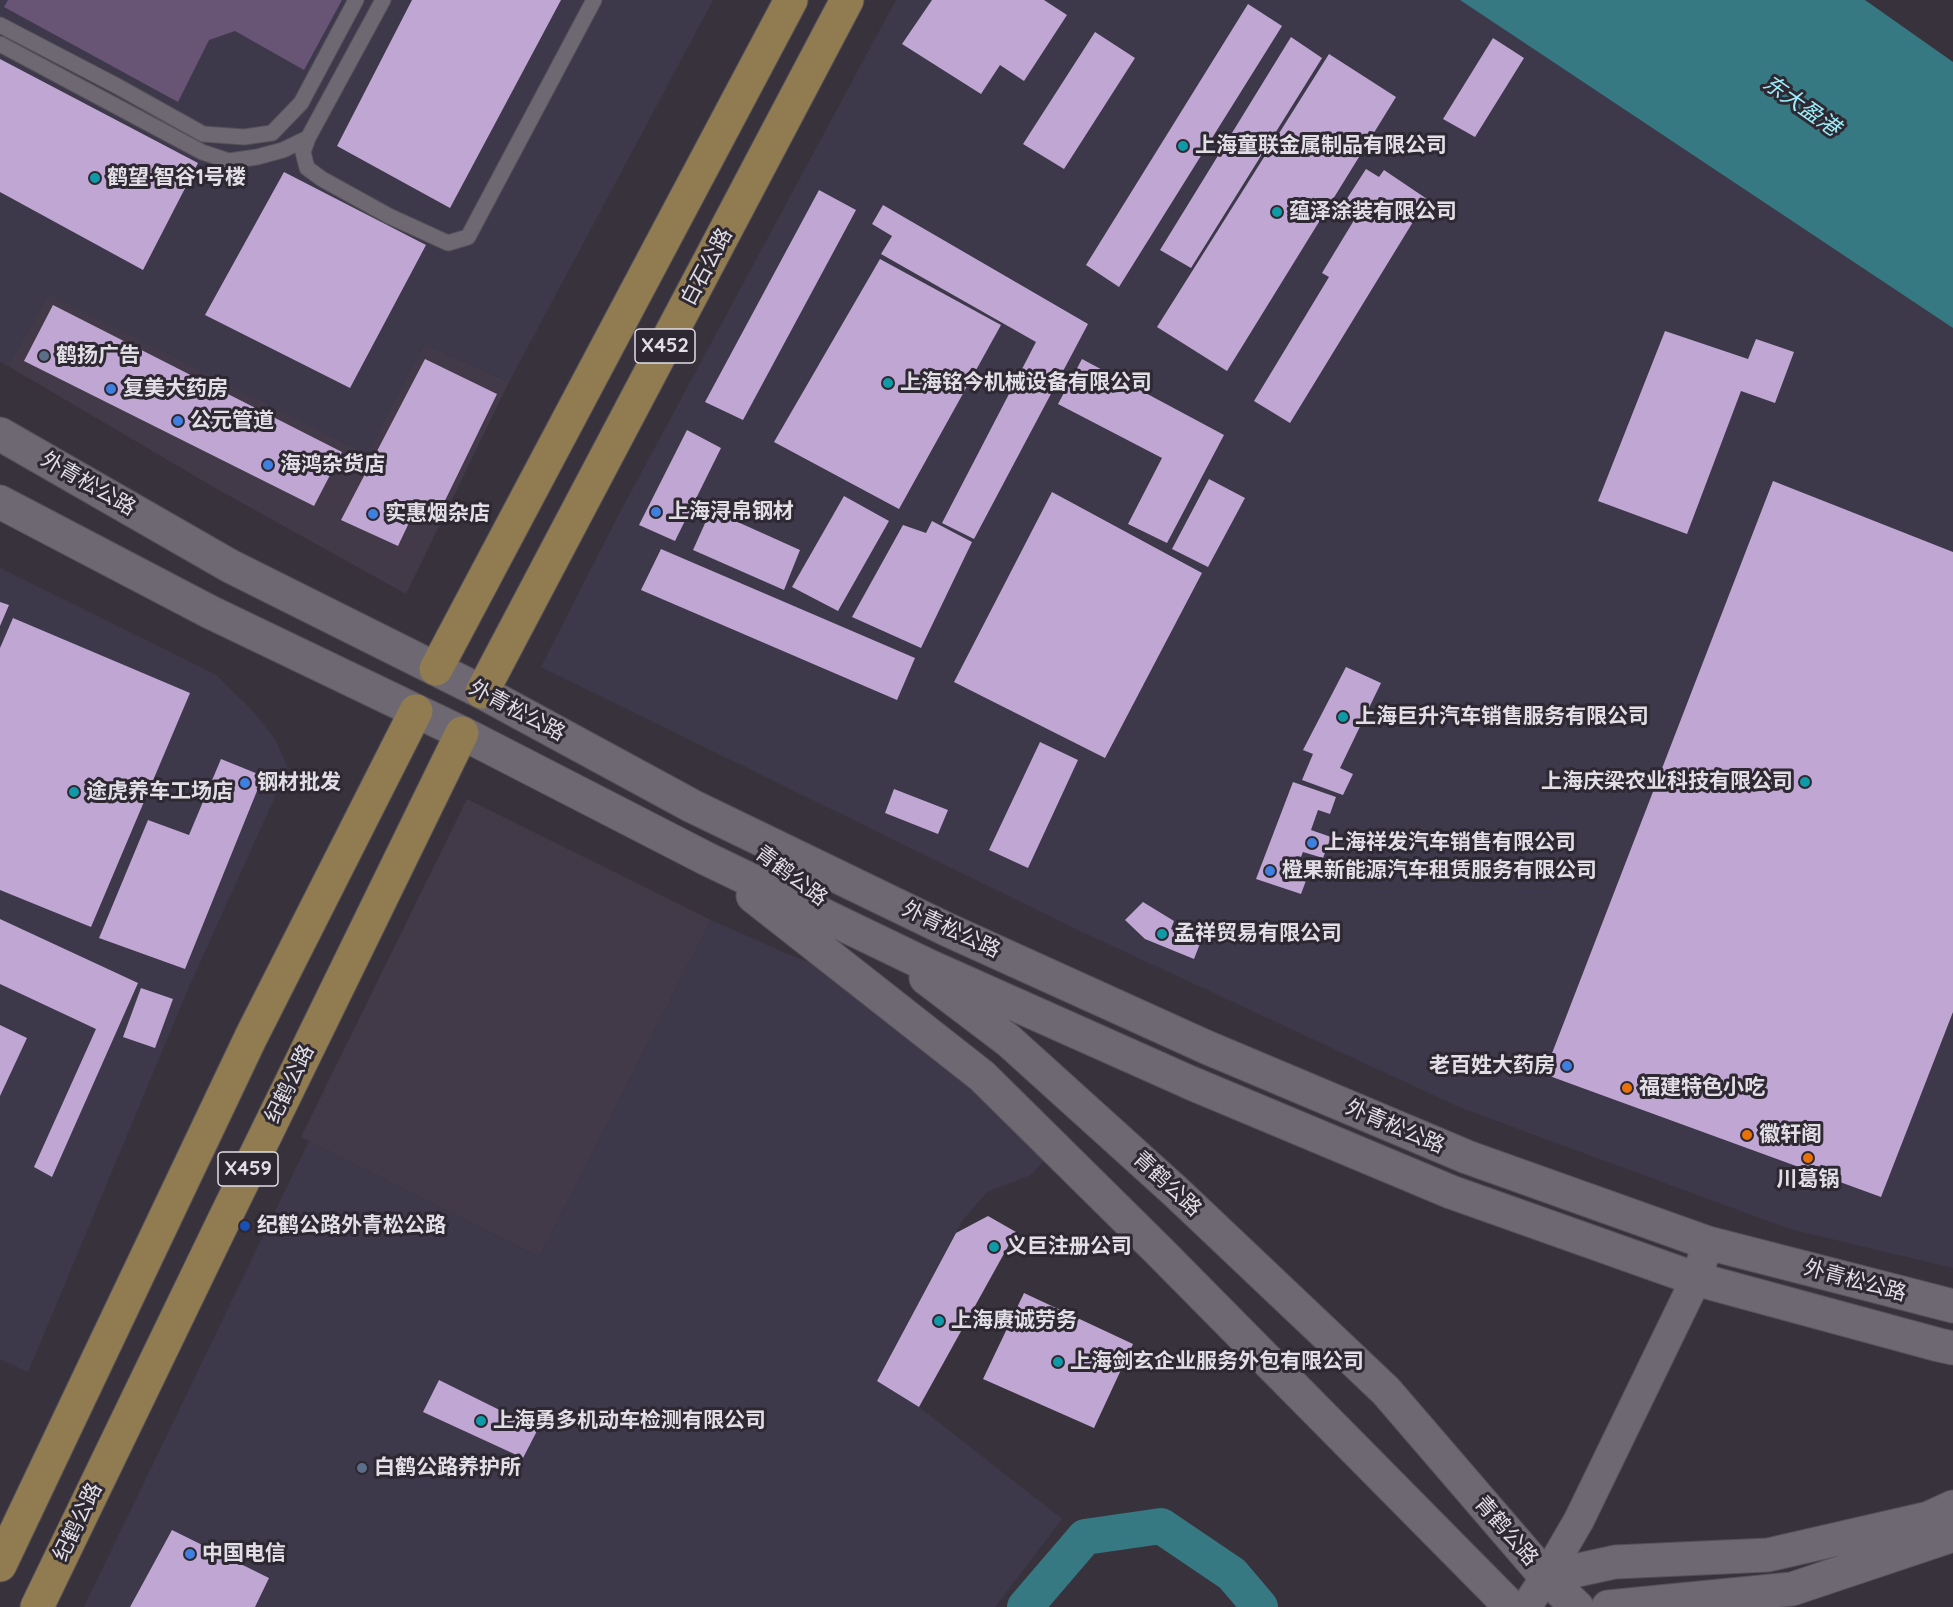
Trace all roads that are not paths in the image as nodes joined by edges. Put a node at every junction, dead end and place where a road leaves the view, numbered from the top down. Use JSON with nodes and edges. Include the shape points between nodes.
{"nodes":[{"id":1,"x":356,"y":0,"type":"edge"},
{"id":2,"x":382,"y":0,"type":"edge"},
{"id":3,"x":594,"y":0,"type":"edge"},
{"id":4,"x":791,"y":0,"type":"edge"},
{"id":5,"x":848,"y":0,"type":"edge"},
{"id":6,"x":0,"y":25,"type":"edge"},
{"id":7,"x":0,"y":44,"type":"edge"},
{"id":8,"x":308,"y":138,"type":"junction"},
{"id":9,"x":0,"y":434,"type":"edge"},
{"id":10,"x":0,"y":502,"type":"edge"},
{"id":11,"x":436,"y":669,"type":"junction"},
{"id":12,"x":482,"y":692,"type":"junction"},
{"id":13,"x":416,"y":711,"type":"junction"},
{"id":14,"x":462,"y":733,"type":"junction"},
{"id":15,"x":708,"y":813,"type":"junction"},
{"id":16,"x":707,"y":859,"type":"junction"},
{"id":17,"x":874,"y":939,"type":"junction"},
{"id":18,"x":1708,"y":1243,"type":"junction"},
{"id":19,"x":1696,"y":1279,"type":"junction"},
{"id":20,"x":1953,"y":1306,"type":"edge"},
{"id":21,"x":1953,"y":1348,"type":"edge"},
{"id":22,"x":1953,"y":1507,"type":"edge"},
{"id":23,"x":1953,"y":1535,"type":"edge"},
{"id":24,"x":0,"y":1565,"type":"edge"},
{"id":25,"x":1546,"y":1577,"type":"junction"},
{"id":26,"x":37,"y":1607,"type":"edge"},
{"id":27,"x":1511,"y":1607,"type":"edge"},
{"id":28,"x":1526,"y":1607,"type":"edge"},
{"id":29,"x":1577,"y":1607,"type":"edge"},
{"id":30,"x":1608,"y":1607,"type":"edge"}],
"edges":[{"from":1,"to":6,"type":"lane","via":[[301,103],[272,133],[244,137],[203,134]]},
{"from":2,"to":8,"type":"lane"},
{"from":3,"to":8,"type":"lane","via":[[468,237],[448,243],[322,179],[308,168],[303,152]]},
{"from":4,"to":11,"type":"main road","number":"X452"},
{"from":5,"to":12,"type":"main road","name":"白石公路","number":"X452"},
{"from":7,"to":8,"type":"lane","via":[[202,152],[229,161],[274,152]]},
{"from":9,"to":11,"type":"main road","name":"外青松公路","via":[[230,566]]},
{"from":10,"to":13,"type":"main road","name":"外青松公路","via":[[210,612]]},
{"from":11,"to":12,"type":"main road","name":"外青松公路"},
{"from":11,"to":13,"type":"main road","number":"X459"},
{"from":12,"to":14,"type":"main road","name":"纪鹤公路","number":"X459"},
{"from":12,"to":15,"type":"main road","name":"外青松公路"},
{"from":13,"to":14,"type":"main road","name":"外青松公路"},
{"from":13,"to":24,"type":"main road","number":"X459","via":[[251,1036]]},
{"from":14,"to":16,"type":"main road","name":"外青松公路"},
{"from":14,"to":26,"type":"main road","name":"纪鹤公路","number":"X459"},
{"from":15,"to":17,"type":"main road","name":"青鹤公路"},
{"from":15,"to":18,"type":"main road","name":"外青松公路","via":[[948,930],[1217,1052],[1467,1157]]},
{"from":16,"to":17,"type":"main road","name":"外青松公路"},
{"from":16,"to":27,"type":"main road","name":"青鹤公路","via":[[982,1076]]},
{"from":17,"to":19,"type":"main road","name":"外青松公路","via":[[1191,1083],[1451,1192]]},
{"from":17,"to":25,"type":"main road","name":"青鹤公路","via":[[1008,1041],[1176,1192],[1386,1391]]},
{"from":18,"to":19,"type":"street"},
{"from":18,"to":20,"type":"main road","name":"外青松公路"},
{"from":19,"to":21,"type":"main road","name":"外青松公路"},
{"from":19,"to":25,"type":"street","via":[[1579,1520]]},
{"from":22,"to":25,"type":"main road","via":[[1929,1518],[1768,1555],[1615,1562]]},
{"from":23,"to":30,"type":"main road","via":[[1792,1589]]},
{"from":25,"to":28,"type":"street"},
{"from":25,"to":29,"type":"main road","name":"青鹤公路"}]}
